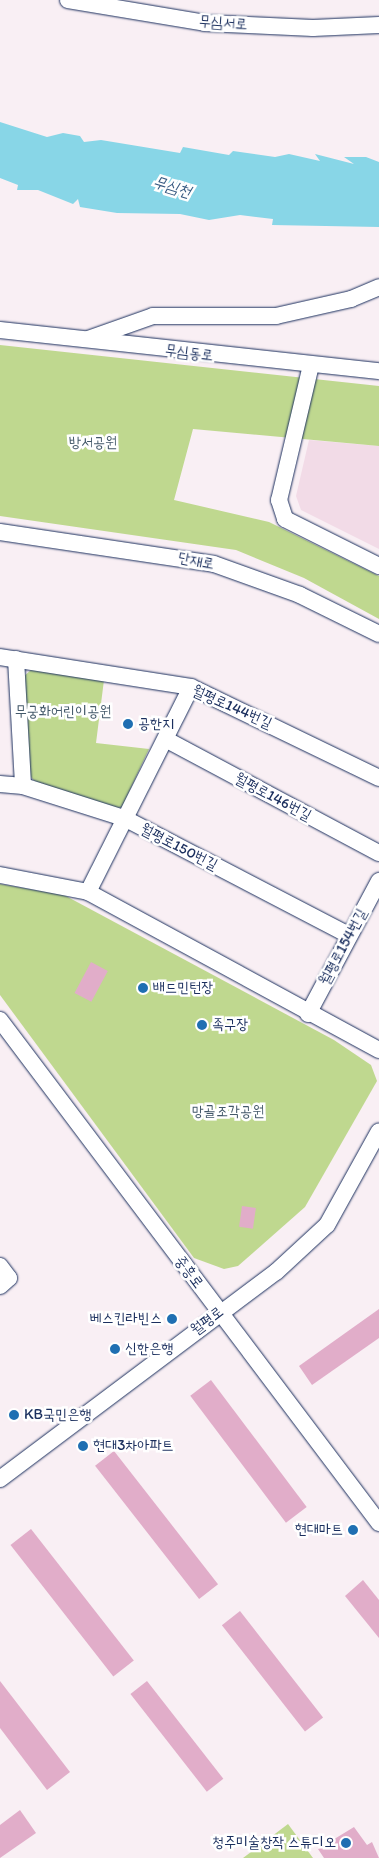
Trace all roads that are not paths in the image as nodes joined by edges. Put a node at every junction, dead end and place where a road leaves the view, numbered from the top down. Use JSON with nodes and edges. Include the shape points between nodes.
{"nodes":[{"id":1,"x":68,"y":0,"type":"edge"},
{"id":2,"x":379,"y":25,"type":"edge"},
{"id":3,"x":379,"y":287,"type":"edge"},
{"id":4,"x":0,"y":330,"type":"edge"},
{"id":5,"x":83,"y":341,"type":"junction"},
{"id":6,"x":311,"y":365,"type":"junction"},
{"id":7,"x":379,"y":371,"type":"edge"},
{"id":8,"x":0,"y":532,"type":"edge"},
{"id":9,"x":379,"y":566,"type":"edge"},
{"id":10,"x":379,"y":634,"type":"edge"},
{"id":11,"x":8,"y":658,"type":"edge"},
{"id":12,"x":191,"y":687,"type":"junction"},
{"id":13,"x":167,"y":740,"type":"junction"},
{"id":14,"x":379,"y":778,"type":"edge"},
{"id":15,"x":0,"y":784,"type":"edge"},
{"id":16,"x":23,"y":786,"type":"junction"},
{"id":17,"x":124,"y":818,"type":"junction"},
{"id":18,"x":379,"y":853,"type":"edge"},
{"id":19,"x":0,"y":875,"type":"edge"},
{"id":20,"x":379,"y":881,"type":"edge"},
{"id":21,"x":88,"y":892,"type":"junction"},
{"id":22,"x":349,"y":935,"type":"junction"},
{"id":23,"x":308,"y":1014,"type":"junction"},
{"id":24,"x":0,"y":1020,"type":"edge"},
{"id":25,"x":379,"y":1050,"type":"edge"},
{"id":26,"x":379,"y":1131,"type":"edge"},
{"id":27,"x":0,"y":1266,"type":"edge"},
{"id":28,"x":0,"y":1286,"type":"edge"},
{"id":29,"x":219,"y":1312,"type":"junction"},
{"id":30,"x":0,"y":1479,"type":"edge"},
{"id":31,"x":379,"y":1523,"type":"edge"}],
"edges":[{"from":1,"to":2,"type":"street","name":"무심서로","via":[[204,22],[313,28]]},
{"from":3,"to":5,"type":"street","via":[[352,299],[276,316],[153,316]]},
{"from":4,"to":5,"type":"street","name":"무심동로"},
{"from":5,"to":6,"type":"street","name":"무심동로"},
{"from":6,"to":7,"type":"street","name":"무심동로"},
{"from":6,"to":9,"type":"street","via":[[279,500],[285,519]]},
{"from":8,"to":10,"type":"street","name":"단재로","via":[[214,564],[300,594]]},
{"from":11,"to":12,"type":"street","name":"월평로144번길"},
{"from":11,"to":16,"type":"street","name":"월평로144번길"},
{"from":12,"to":13,"type":"street"},
{"from":12,"to":14,"type":"street","name":"월평로144번길"},
{"from":13,"to":17,"type":"street"},
{"from":13,"to":18,"type":"street","name":"월평로146번길"},
{"from":15,"to":16,"type":"street","name":"월평로150번길"},
{"from":16,"to":17,"type":"street","name":"월평로150번길"},
{"from":17,"to":21,"type":"street"},
{"from":17,"to":22,"type":"street","name":"월평로150번길"},
{"from":19,"to":21,"type":"street"},
{"from":20,"to":22,"type":"street","name":"월평로154번길"},
{"from":21,"to":23,"type":"street"},
{"from":22,"to":23,"type":"street","name":"월평로154번길"},
{"from":23,"to":25,"type":"street"},
{"from":24,"to":29,"type":"street","name":"중흥로"},
{"from":26,"to":29,"type":"street","name":"월평로","via":[[327,1225],[276,1272]]},
{"from":27,"to":28,"type":"street","via":[[9,1278]]},
{"from":29,"to":30,"type":"street","name":"월평로"},
{"from":29,"to":31,"type":"street","name":"중흥로"}]}
